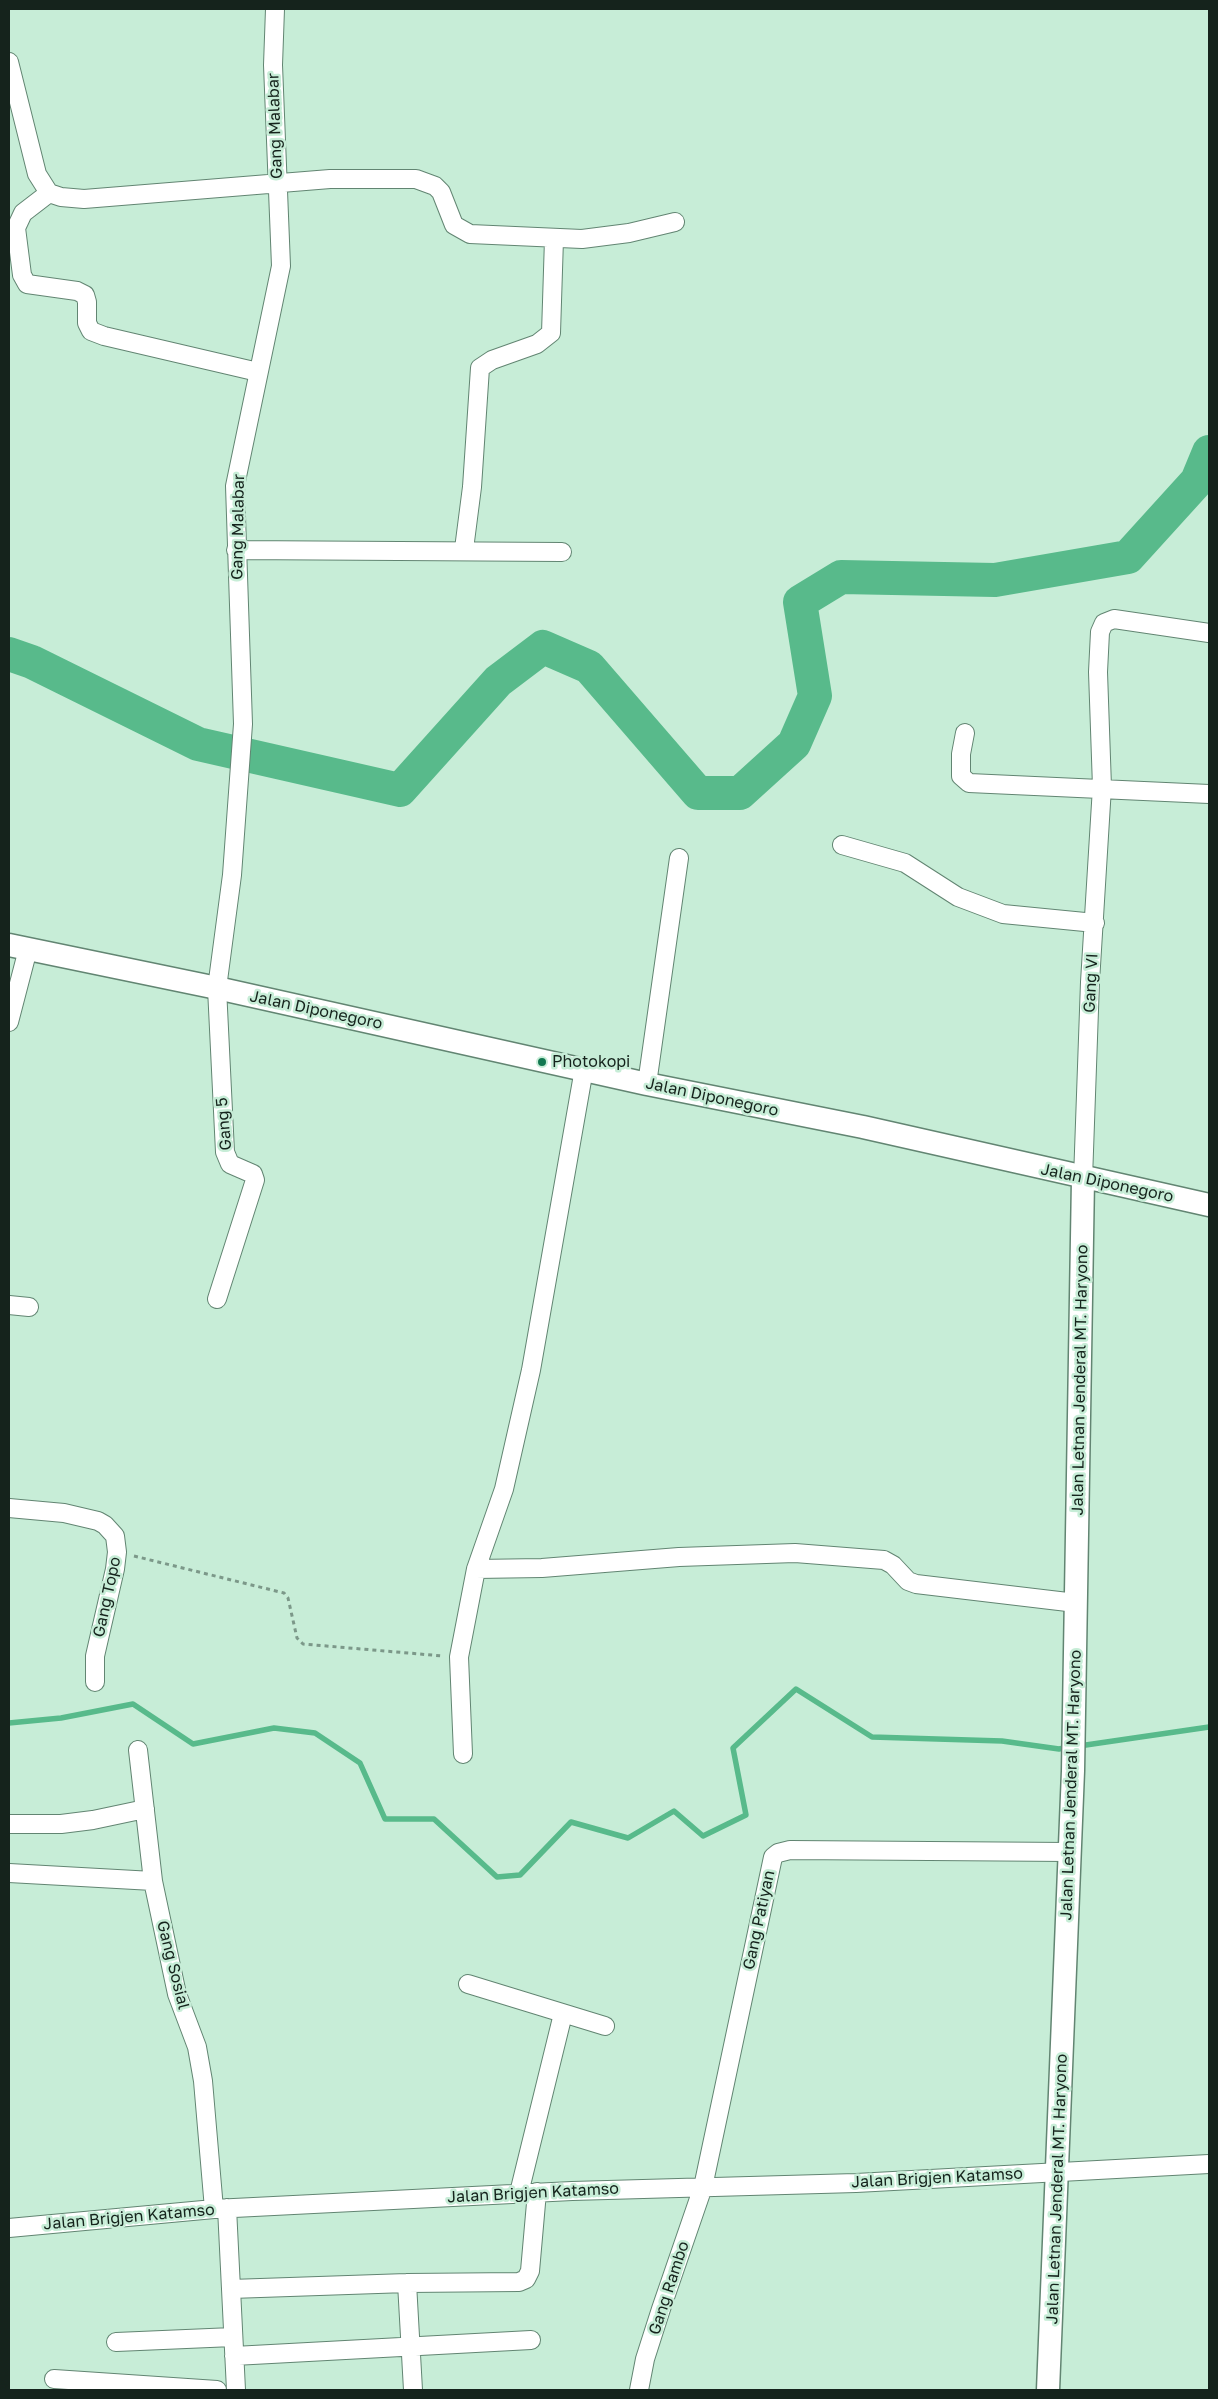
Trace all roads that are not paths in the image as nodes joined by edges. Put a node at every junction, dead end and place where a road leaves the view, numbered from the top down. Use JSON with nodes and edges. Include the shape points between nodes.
{"nodes":[{"id":1,"x":275,"y":9,"type":"edge"},
{"id":2,"x":9,"y":62,"type":"edge"},
{"id":3,"x":278,"y":182,"type":"junction"},
{"id":4,"x":49,"y":193,"type":"junction"},
{"id":5,"x":675,"y":222,"type":"dead end"},
{"id":6,"x":554,"y":240,"type":"junction"},
{"id":7,"x":258,"y":372,"type":"junction"},
{"id":8,"x":464,"y":549,"type":"junction"},
{"id":9,"x":236,"y":550,"type":"junction"},
{"id":10,"x":562,"y":552,"type":"dead end"},
{"id":11,"x":1209,"y":633,"type":"edge"},
{"id":12,"x":965,"y":733,"type":"dead end"},
{"id":13,"x":1102,"y":787,"type":"junction"},
{"id":14,"x":1209,"y":794,"type":"edge"},
{"id":15,"x":842,"y":845,"type":"dead end"},
{"id":16,"x":679,"y":858,"type":"dead end"},
{"id":17,"x":1095,"y":923,"type":"junction"},
{"id":18,"x":18,"y":947,"type":"edge"},
{"id":19,"x":217,"y":988,"type":"junction"},
{"id":20,"x":9,"y":1022,"type":"edge"},
{"id":21,"x":584,"y":1069,"type":"junction"},
{"id":22,"x":647,"y":1084,"type":"junction"},
{"id":23,"x":1083,"y":1178,"type":"junction"},
{"id":24,"x":1209,"y":1205,"type":"edge"},
{"id":25,"x":218,"y":1299,"type":"dead end"},
{"id":26,"x":9,"y":1305,"type":"edge"},
{"id":27,"x":29,"y":1307,"type":"dead end"},
{"id":28,"x":9,"y":1508,"type":"edge"},
{"id":29,"x":476,"y":1569,"type":"junction"},
{"id":30,"x":1076,"y":1603,"type":"junction"},
{"id":31,"x":95,"y":1682,"type":"dead end"},
{"id":32,"x":138,"y":1750,"type":"dead end"},
{"id":33,"x":463,"y":1754,"type":"dead end"},
{"id":34,"x":145,"y":1809,"type":"junction"},
{"id":35,"x":9,"y":1824,"type":"edge"},
{"id":36,"x":1070,"y":1852,"type":"junction"},
{"id":37,"x":9,"y":1873,"type":"edge"},
{"id":38,"x":153,"y":1882,"type":"junction"},
{"id":39,"x":468,"y":1984,"type":"dead end"},
{"id":40,"x":563,"y":2014,"type":"junction"},
{"id":41,"x":605,"y":2026,"type":"dead end"},
{"id":42,"x":1209,"y":2164,"type":"edge"},
{"id":43,"x":1058,"y":2172,"type":"junction"},
{"id":44,"x":703,"y":2187,"type":"junction"},
{"id":45,"x":537,"y":2192,"type":"junction"},
{"id":46,"x":519,"y":2193,"type":"junction"},
{"id":47,"x":221,"y":2208,"type":"junction"},
{"id":48,"x":9,"y":2228,"type":"edge"},
{"id":49,"x":407,"y":2283,"type":"junction"},
{"id":50,"x":231,"y":2290,"type":"junction"},
{"id":51,"x":233,"y":2337,"type":"junction"},
{"id":52,"x":531,"y":2340,"type":"dead end"},
{"id":53,"x":116,"y":2342,"type":"dead end"},
{"id":54,"x":411,"y":2347,"type":"junction"},
{"id":55,"x":234,"y":2356,"type":"junction"},
{"id":56,"x":54,"y":2380,"type":"dead end"},
{"id":57,"x":217,"y":2390,"type":"edge"},
{"id":58,"x":236,"y":2390,"type":"edge"},
{"id":59,"x":413,"y":2390,"type":"edge"},
{"id":60,"x":639,"y":2390,"type":"edge"},
{"id":61,"x":1048,"y":2390,"type":"edge"}],
"edges":[{"from":1,"to":3,"type":"street","name":"Gang Malabar","via":[[273,65]]},
{"from":2,"to":4,"type":"street","via":[[37,174]]},
{"from":3,"to":4,"type":"street","via":[[84,199]]},
{"from":3,"to":6,"type":"street","via":[[330,179],[422,181],[441,192],[454,225],[460,229],[481,235]]},
{"from":3,"to":7,"type":"street","name":"Gang Malabar","via":[[281,266]]},
{"from":4,"to":7,"type":"street","via":[[23,213],[16,228],[22,275],[27,284],[77,290],[85,295],[87,323],[91,331],[104,336]]},
{"from":5,"to":6,"type":"street","via":[[599,238]]},
{"from":6,"to":8,"type":"street","via":[[549,336],[480,368],[472,487]]},
{"from":7,"to":9,"type":"street","name":"Gang Malabar","via":[[235,486]]},
{"from":8,"to":9,"type":"street"},
{"from":8,"to":10,"type":"street"},
{"from":9,"to":19,"type":"street","name":"Gang Malabar","via":[[243,724],[232,875]]},
{"from":11,"to":13,"type":"street","name":"Gang VI","via":[[1114,619],[1104,623],[1100,632],[1098,672]]},
{"from":12,"to":13,"type":"street","via":[[961,754],[962,776],[969,783]]},
{"from":13,"to":14,"type":"street"},
{"from":13,"to":17,"type":"street","name":"Gang VI"},
{"from":15,"to":17,"type":"street","via":[[905,863],[958,897],[1003,914]]},
{"from":16,"to":22,"type":"street"},
{"from":17,"to":23,"type":"street","name":"Gang VI"},
{"from":18,"to":19,"type":"main road","name":"Jalan Diponegoro"},
{"from":18,"to":20,"type":"street"},
{"from":19,"to":21,"type":"main road","name":"Jalan Diponegoro"},
{"from":19,"to":25,"type":"street","name":"Gang 5","via":[[225,1152],[230,1164],[253,1174],[255,1180]]},
{"from":21,"to":22,"type":"main road","name":"Jalan Diponegoro"},
{"from":21,"to":29,"type":"street","via":[[530,1370],[504,1489]]},
{"from":22,"to":23,"type":"main road","name":"Jalan Diponegoro","via":[[863,1128]]},
{"from":23,"to":24,"type":"main road","name":"Jalan Diponegoro"},
{"from":23,"to":30,"type":"main road","name":"Jalan Letnan Jenderal MT. Haryono"},
{"from":26,"to":27,"type":"street"},
{"from":28,"to":31,"type":"street","name":"Gang Topo","via":[[64,1513],[98,1522],[115,1536],[117,1552],[95,1656]]},
{"from":29,"to":30,"type":"street","via":[[795,1553],[884,1560],[916,1584]]},
{"from":29,"to":33,"type":"street","via":[[459,1658]]},
{"from":30,"to":36,"type":"main road","name":"Jalan Letnan Jenderal MT. Haryono"},
{"from":32,"to":34,"type":"street","name":"Gang Sosial"},
{"from":34,"to":35,"type":"street","via":[[61,1824]]},
{"from":34,"to":38,"type":"street","name":"Gang Sosial"},
{"from":36,"to":43,"type":"main road","name":"Jalan Letnan Jenderal MT. Haryono"},
{"from":36,"to":44,"type":"street","name":"Gang Patiyan","via":[[790,1850],[773,1857]]},
{"from":37,"to":38,"type":"street"},
{"from":38,"to":47,"type":"street","name":"Gang Sosial","via":[[177,1994],[197,2047]]},
{"from":39,"to":40,"type":"street"},
{"from":40,"to":41,"type":"street"},
{"from":40,"to":46,"type":"street"},
{"from":42,"to":43,"type":"street","name":"Jalan Brigjen Katamso"},
{"from":43,"to":44,"type":"street","name":"Jalan Brigjen Katamso"},
{"from":43,"to":61,"type":"main road","name":"Jalan Letnan Jenderal MT. Haryono"},
{"from":44,"to":45,"type":"street","name":"Jalan Brigjen Katamso"},
{"from":44,"to":60,"type":"street","name":"Gang Rambo","via":[[661,2308]]},
{"from":45,"to":46,"type":"street","name":"Jalan Brigjen Katamso"},
{"from":45,"to":49,"type":"street","via":[[530,2271],[524,2281]]},
{"from":46,"to":47,"type":"street","name":"Jalan Brigjen Katamso"},
{"from":47,"to":48,"type":"street","name":"Jalan Brigjen Katamso"},
{"from":47,"to":50,"type":"street","name":"Gang Sosial"},
{"from":49,"to":50,"type":"street"},
{"from":49,"to":54,"type":"street"},
{"from":50,"to":51,"type":"street","name":"Gang Sosial"},
{"from":51,"to":53,"type":"street"},
{"from":51,"to":55,"type":"street","name":"Gang Sosial"},
{"from":52,"to":54,"type":"street"},
{"from":54,"to":55,"type":"street"},
{"from":54,"to":59,"type":"street"},
{"from":55,"to":58,"type":"street","name":"Gang Sosial"},
{"from":56,"to":57,"type":"street"}]}
